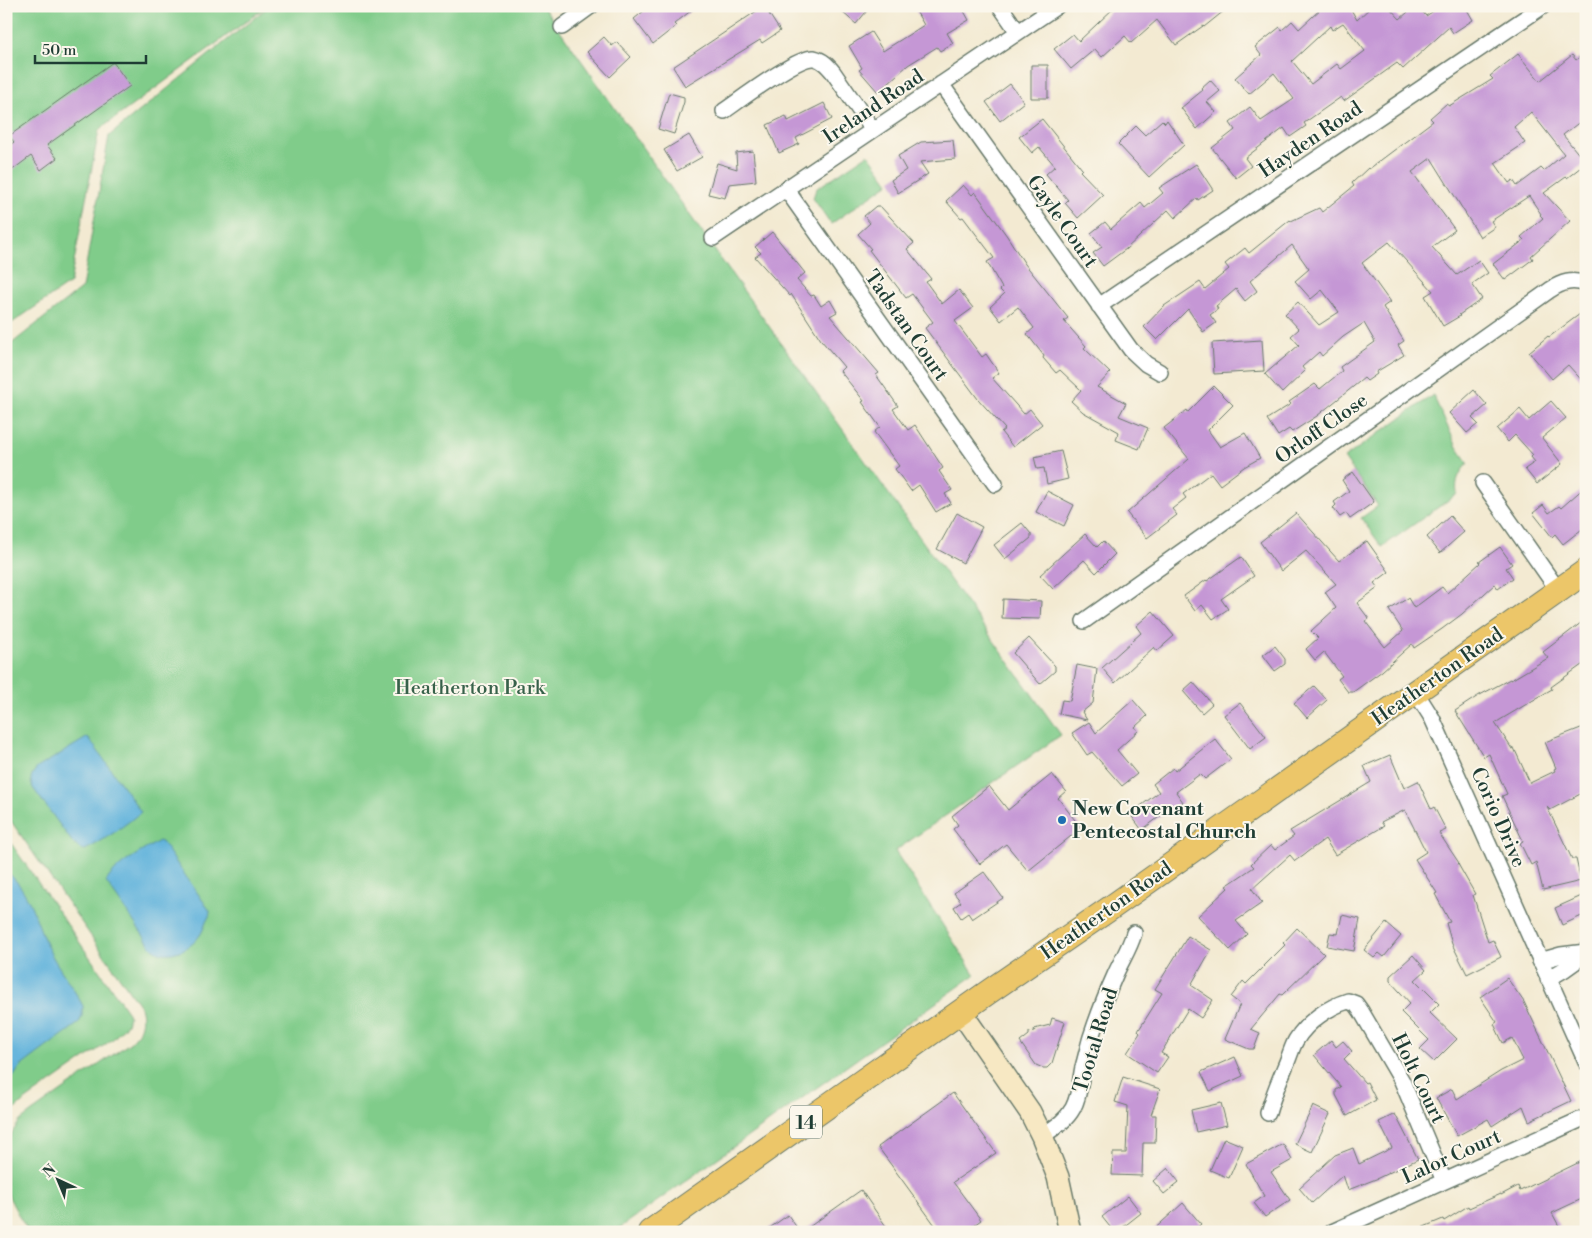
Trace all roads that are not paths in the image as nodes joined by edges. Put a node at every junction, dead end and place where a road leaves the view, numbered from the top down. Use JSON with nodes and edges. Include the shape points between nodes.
{"nodes":[{"id":1,"x":592,"y":6,"type":"edge"},
{"id":2,"x":1000,"y":6,"type":"edge"},
{"id":3,"x":1056,"y":6,"type":"edge"},
{"id":4,"x":1543,"y":6,"type":"edge"},
{"id":5,"x":562,"y":27,"type":"dead end"},
{"id":6,"x":1018,"y":32,"type":"junction"},
{"id":7,"x":941,"y":84,"type":"junction"},
{"id":8,"x":724,"y":111,"type":"dead end"},
{"id":9,"x":873,"y":130,"type":"junction"},
{"id":10,"x":786,"y":188,"type":"junction"},
{"id":11,"x":713,"y":238,"type":"dead end"},
{"id":12,"x":1586,"y":284,"type":"edge"},
{"id":13,"x":1099,"y":306,"type":"junction"},
{"id":14,"x":1160,"y":372,"type":"dead end"},
{"id":15,"x":1482,"y":483,"type":"dead end"},
{"id":16,"x":995,"y":484,"type":"dead end"},
{"id":17,"x":1586,"y":571,"type":"edge"},
{"id":18,"x":1558,"y":590,"type":"junction"},
{"id":19,"x":1084,"y":621,"type":"dead end"},
{"id":20,"x":1415,"y":691,"type":"junction"},
{"id":21,"x":1134,"y":933,"type":"dead end"},
{"id":22,"x":1586,"y":953,"type":"edge"},
{"id":23,"x":1540,"y":961,"type":"junction"},
{"id":24,"x":1548,"y":979,"type":"junction"},
{"id":25,"x":961,"y":1012,"type":"junction"},
{"id":26,"x":1586,"y":1062,"type":"edge"},
{"id":27,"x":1268,"y":1113,"type":"dead end"},
{"id":28,"x":1586,"y":1117,"type":"edge"},
{"id":29,"x":1042,"y":1136,"type":"junction"},
{"id":30,"x":1444,"y":1181,"type":"junction"},
{"id":31,"x":650,"y":1232,"type":"edge"},
{"id":32,"x":1070,"y":1232,"type":"edge"},
{"id":33,"x":1332,"y":1232,"type":"edge"}],
"edges":[{"from":1,"to":5,"type":"street"},
{"from":2,"to":6,"type":"street"},
{"from":3,"to":6,"type":"street","name":"Ireland Road"},
{"from":4,"to":13,"type":"street","name":"Hayden Road"},
{"from":6,"to":7,"type":"street","name":"Ireland Road"},
{"from":7,"to":9,"type":"street","name":"Ireland Road"},
{"from":7,"to":13,"type":"street","name":"Gayle Court"},
{"from":8,"to":9,"type":"street","via":[[794,64],[816,58],[833,72]]},
{"from":9,"to":10,"type":"street","name":"Ireland Road"},
{"from":10,"to":11,"type":"street","name":"Ireland Road"},
{"from":10,"to":16,"type":"street","name":"Tadstan Court"},
{"from":12,"to":19,"type":"street","name":"Orloff Close","via":[[1567,281],[1550,290]]},
{"from":13,"to":14,"type":"street","name":"Gayle Court","via":[[1131,350]]},
{"from":15,"to":18,"type":"street"},
{"from":17,"to":18,"type":"main road","name":"Heatherton Road","number":"14"},
{"from":18,"to":20,"type":"main road","name":"Heatherton Road","number":"14"},
{"from":20,"to":23,"type":"street","name":"Corio Drive","via":[[1432,718]]},
{"from":20,"to":25,"type":"main road","name":"Heatherton Road","number":"14"},
{"from":21,"to":29,"type":"street","name":"Tootal Road","via":[[1100,1013],[1073,1108],[1057,1127]]},
{"from":22,"to":23,"type":"street"},
{"from":22,"to":24,"type":"street"},
{"from":23,"to":24,"type":"street","name":"Corio Drive"},
{"from":24,"to":26,"type":"street","name":"Corio Drive"},
{"from":25,"to":29,"type":"main road","via":[[1021,1097]]},
{"from":25,"to":31,"type":"main road","name":"Heatherton Road","number":"14"},
{"from":27,"to":30,"type":"street","name":"Holt Court","via":[[1296,1040],[1321,1015],[1349,995],[1402,1081]]},
{"from":28,"to":30,"type":"street","name":"Lalor Court"},
{"from":29,"to":32,"type":"main road","via":[[1058,1178]]},
{"from":30,"to":33,"type":"street","name":"Lalor Court"}]}
